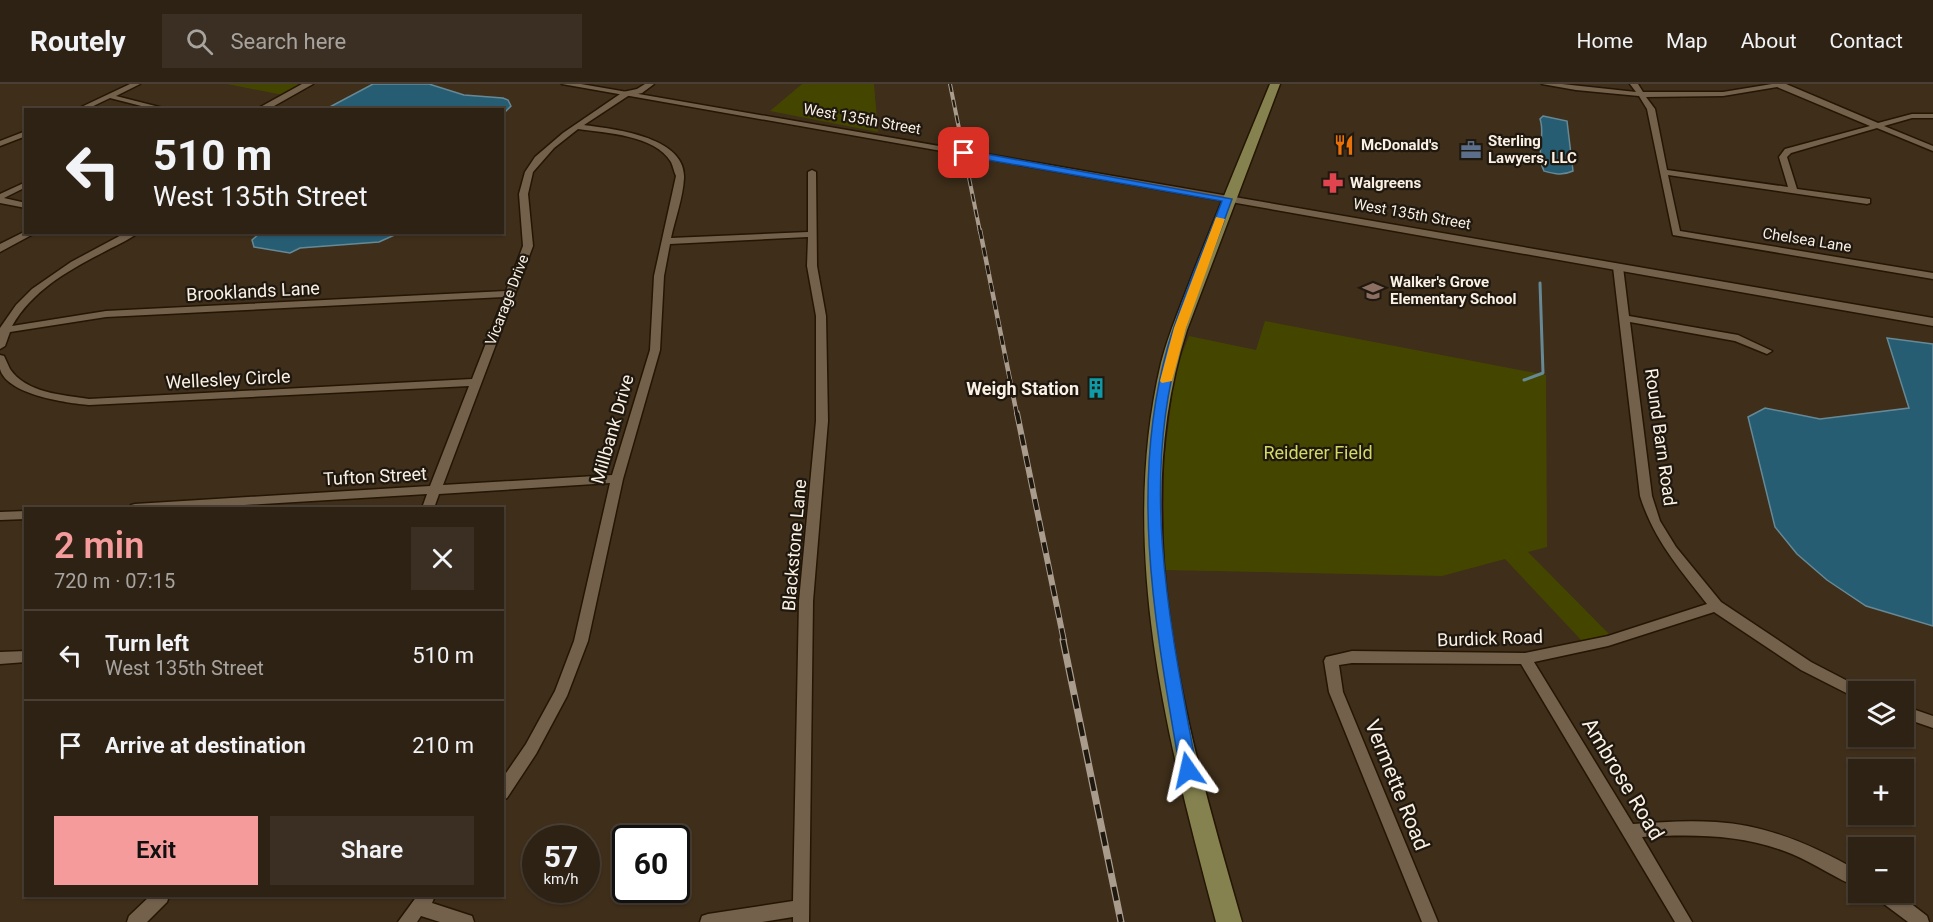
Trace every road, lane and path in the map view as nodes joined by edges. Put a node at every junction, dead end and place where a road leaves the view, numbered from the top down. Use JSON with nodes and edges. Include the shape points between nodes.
{"nodes":[{"id":1,"x":136,"y":84,"type":"edge"},
{"id":2,"x":309,"y":84,"type":"edge"},
{"id":3,"x":323,"y":84,"type":"edge"},
{"id":4,"x":566,"y":84,"type":"edge"},
{"id":5,"x":635,"y":84,"type":"edge"},
{"id":6,"x":650,"y":84,"type":"edge"},
{"id":7,"x":1275,"y":84,"type":"edge"},
{"id":8,"x":1546,"y":84,"type":"edge"},
{"id":9,"x":1634,"y":84,"type":"edge"},
{"id":10,"x":1779,"y":84,"type":"edge"},
{"id":11,"x":626,"y":94,"type":"junction"},
{"id":12,"x":109,"y":96,"type":"junction"},
{"id":13,"x":1643,"y":96,"type":"junction"},
{"id":14,"x":82,"y":108,"type":"edge"},
{"id":15,"x":160,"y":108,"type":"edge"},
{"id":16,"x":263,"y":108,"type":"edge"},
{"id":17,"x":277,"y":108,"type":"edge"},
{"id":18,"x":1933,"y":116,"type":"edge"},
{"id":19,"x":1878,"y":126,"type":"junction"},
{"id":20,"x":579,"y":127,"type":"junction"},
{"id":21,"x":24,"y":134,"type":"edge"},
{"id":22,"x":0,"y":144,"type":"edge"},
{"id":23,"x":1933,"y":149,"type":"edge"},
{"id":24,"x":812,"y":172,"type":"dead end"},
{"id":25,"x":1663,"y":172,"type":"junction"},
{"id":26,"x":24,"y":185,"type":"edge"},
{"id":27,"x":1794,"y":192,"type":"junction"},
{"id":28,"x":0,"y":198,"type":"edge"},
{"id":29,"x":1227,"y":199,"type":"junction"},
{"id":30,"x":1867,"y":201,"type":"dead end"},
{"id":31,"x":24,"y":205,"type":"edge"},
{"id":32,"x":24,"y":228,"type":"edge"},
{"id":33,"x":28,"y":234,"type":"edge"},
{"id":34,"x":130,"y":234,"type":"edge"},
{"id":35,"x":811,"y":234,"type":"junction"},
{"id":36,"x":0,"y":240,"type":"edge"},
{"id":37,"x":667,"y":241,"type":"junction"},
{"id":38,"x":0,"y":249,"type":"edge"},
{"id":39,"x":1618,"y":267,"type":"junction"},
{"id":40,"x":1933,"y":276,"type":"edge"},
{"id":41,"x":509,"y":294,"type":"junction"},
{"id":42,"x":1626,"y":318,"type":"junction"},
{"id":43,"x":1933,"y":322,"type":"edge"},
{"id":44,"x":2,"y":331,"type":"edge"},
{"id":45,"x":0,"y":346,"type":"edge"},
{"id":46,"x":1767,"y":351,"type":"dead end"},
{"id":47,"x":0,"y":358,"type":"edge"},
{"id":48,"x":475,"y":382,"type":"junction"},
{"id":49,"x":617,"y":479,"type":"junction"},
{"id":50,"x":435,"y":491,"type":"junction"},
{"id":51,"x":153,"y":507,"type":"edge"},
{"id":52,"x":428,"y":507,"type":"edge"},
{"id":53,"x":24,"y":515,"type":"edge"},
{"id":54,"x":0,"y":516,"type":"edge"},
{"id":55,"x":1716,"y":606,"type":"junction"},
{"id":56,"x":24,"y":656,"type":"edge"},
{"id":57,"x":0,"y":658,"type":"edge"},
{"id":58,"x":1525,"y":659,"type":"junction"},
{"id":59,"x":1331,"y":661,"type":"joint"},
{"id":60,"x":1848,"y":688,"type":"edge"},
{"id":61,"x":1914,"y":715,"type":"edge"},
{"id":62,"x":1933,"y":722,"type":"edge"},
{"id":63,"x":504,"y":790,"type":"edge"},
{"id":64,"x":1630,"y":831,"type":"junction"},
{"id":65,"x":1848,"y":873,"type":"edge"},
{"id":66,"x":160,"y":897,"type":"edge"},
{"id":67,"x":423,"y":901,"type":"edge"},
{"id":68,"x":1896,"y":903,"type":"edge"},
{"id":69,"x":800,"y":915,"type":"edge"},
{"id":70,"x":135,"y":922,"type":"edge"},
{"id":71,"x":406,"y":922,"type":"edge"},
{"id":72,"x":466,"y":922,"type":"edge"},
{"id":73,"x":708,"y":922,"type":"edge"},
{"id":74,"x":1229,"y":922,"type":"edge"},
{"id":75,"x":1430,"y":922,"type":"edge"},
{"id":76,"x":1684,"y":922,"type":"edge"},
{"id":77,"x":1920,"y":922,"type":"edge"}],
"edges":[{"from":1,"to":12,"type":"street"},
{"from":2,"to":16,"type":"street"},
{"from":3,"to":17,"type":"street"},
{"from":4,"to":11,"type":"street","name":"West 135th Street"},
{"from":5,"to":11,"type":"street","name":"Vicarage Drive"},
{"from":6,"to":11,"type":"street","name":"Vicarage Drive","via":[[639,92]]},
{"from":7,"to":29,"type":"main road"},
{"from":8,"to":13,"type":"street"},
{"from":9,"to":13,"type":"street"},
{"from":10,"to":13,"type":"street","via":[[1706,95]]},
{"from":10,"to":19,"type":"street"},
{"from":11,"to":20,"type":"street","name":"Vicarage Drive"},
{"from":11,"to":29,"type":"street","name":"West 135th Street"},
{"from":12,"to":14,"type":"street"},
{"from":12,"to":15,"type":"street"},
{"from":13,"to":25,"type":"street","via":[[1651,109]]},
{"from":18,"to":19,"type":"street","via":[[1912,116]]},
{"from":19,"to":23,"type":"street"},
{"from":19,"to":27,"type":"street","via":[[1788,152],[1783,158]]},
{"from":20,"to":37,"type":"street","name":"Millbank Drive","via":[[641,138],[670,153],[680,176]]},
{"from":20,"to":41,"type":"street","name":"Vicarage Drive","via":[[537,158],[527,174],[524,188],[528,246]]},
{"from":21,"to":22,"type":"street"},
{"from":24,"to":35,"type":"street","name":"Blackstone Lane"},
{"from":25,"to":27,"type":"street"},
{"from":25,"to":40,"type":"street","name":"Chelsea Lane","via":[[1676,233]]},
{"from":26,"to":28,"type":"street"},
{"from":27,"to":30,"type":"street"},
{"from":28,"to":31,"type":"street"},
{"from":29,"to":39,"type":"street","name":"West 135th Street"},
{"from":29,"to":74,"type":"main road","via":[[1169,364],[1154,473],[1153,518],[1172,688],[1193,791]]},
{"from":32,"to":36,"type":"street"},
{"from":33,"to":38,"type":"street"},
{"from":34,"to":44,"type":"street","via":[[55,277],[15,311]]},
{"from":35,"to":37,"type":"street"},
{"from":35,"to":69,"type":"street","name":"Blackstone Lane","via":[[814,286],[821,316],[822,422],[806,601]]},
{"from":37,"to":49,"type":"street","name":"Millbank Drive","via":[[659,276],[655,350]]},
{"from":39,"to":42,"type":"street","name":"Round Barn Road"},
{"from":39,"to":43,"type":"street","name":"West 135th Street"},
{"from":41,"to":44,"type":"street","name":"Brooklands Lane","via":[[106,314]]},
{"from":41,"to":48,"type":"street","name":"Vicarage Drive"},
{"from":42,"to":46,"type":"street","via":[[1738,338]]},
{"from":42,"to":55,"type":"street","name":"Round Barn Road","via":[[1646,496],[1654,521],[1672,550]]},
{"from":44,"to":45,"type":"street"},
{"from":47,"to":48,"type":"street","name":"Wellesley Circle","via":[[3,370],[21,385],[54,397],[89,402]]},
{"from":48,"to":50,"type":"street","name":"Vicarage Drive"},
{"from":49,"to":50,"type":"street","name":"Tufton Street"},
{"from":49,"to":63,"type":"street","name":"Millbank Drive","via":[[581,640],[562,692]]},
{"from":50,"to":51,"type":"street","name":"Tufton Street"},
{"from":50,"to":52,"type":"street","name":"Vicarage Drive"},
{"from":53,"to":54,"type":"street"},
{"from":55,"to":58,"type":"street","name":"Burdick Road","via":[[1608,641]]},
{"from":55,"to":60,"type":"street","name":"Round Barn Road","via":[[1806,666]]},
{"from":56,"to":57,"type":"street"},
{"from":58,"to":59,"type":"street","name":"Burdick Road","via":[[1352,657]]},
{"from":58,"to":64,"type":"street","name":"Ambrose Road"},
{"from":59,"to":75,"type":"street","name":"Vermette Road","via":[[1336,692]]},
{"from":61,"to":62,"type":"street"},
{"from":64,"to":65,"type":"street","via":[[1686,827],[1730,830],[1771,840]]},
{"from":64,"to":76,"type":"street","name":"Ambrose Road"},
{"from":66,"to":70,"type":"street"},
{"from":67,"to":71,"type":"street"},
{"from":67,"to":72,"type":"street"},
{"from":68,"to":77,"type":"street"},
{"from":69,"to":73,"type":"street"}]}
